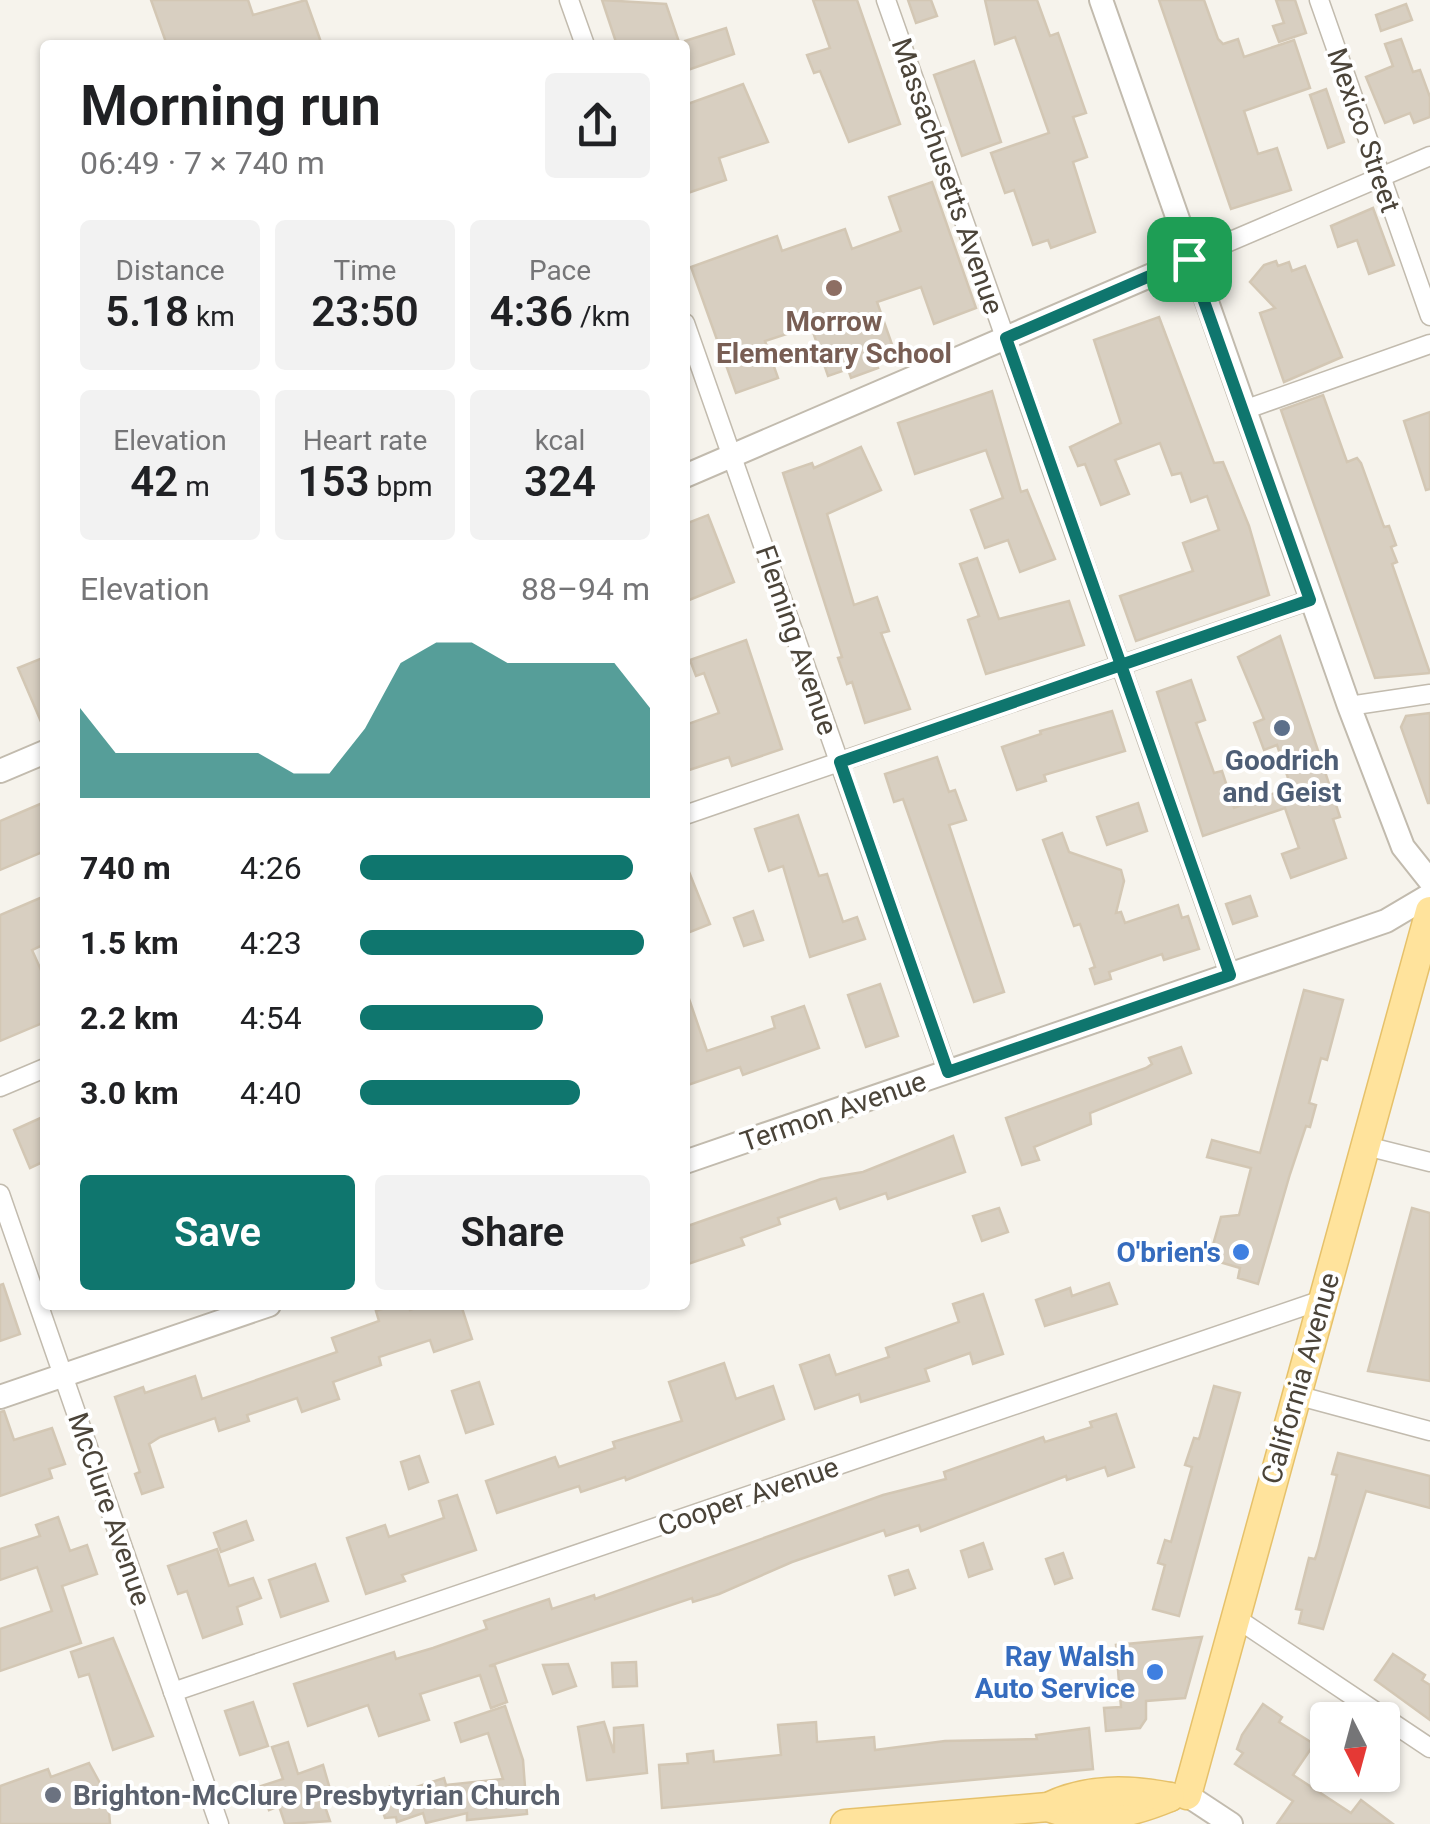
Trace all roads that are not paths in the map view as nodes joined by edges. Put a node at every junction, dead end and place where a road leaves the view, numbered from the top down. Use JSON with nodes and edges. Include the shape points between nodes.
{"nodes":[{"id":1,"x":569,"y":0,"type":"edge"},
{"id":2,"x":886,"y":0,"type":"edge"},
{"id":3,"x":1101,"y":0,"type":"edge"},
{"id":4,"x":1319,"y":0,"type":"edge"},
{"id":5,"x":583,"y":40,"type":"edge"},
{"id":6,"x":1430,"y":156,"type":"edge"},
{"id":7,"x":1381,"y":178,"type":"junction"},
{"id":8,"x":1189,"y":259,"type":"junction"},
{"id":9,"x":1430,"y":316,"type":"edge"},
{"id":10,"x":690,"y":336,"type":"edge"},
{"id":11,"x":1006,"y":338,"type":"junction"},
{"id":12,"x":1430,"y":344,"type":"edge"},
{"id":13,"x":1244,"y":410,"type":"junction"},
{"id":14,"x":732,"y":456,"type":"junction"},
{"id":15,"x":690,"y":474,"type":"edge"},
{"id":16,"x":1310,"y":600,"type":"junction"},
{"id":17,"x":1121,"y":665,"type":"junction"},
{"id":18,"x":1430,"y":694,"type":"edge"},
{"id":19,"x":1349,"y":706,"type":"junction"},
{"id":20,"x":40,"y":754,"type":"edge"},
{"id":21,"x":840,"y":762,"type":"junction"},
{"id":22,"x":0,"y":771,"type":"edge"},
{"id":23,"x":690,"y":813,"type":"edge"},
{"id":24,"x":1430,"y":881,"type":"edge"},
{"id":25,"x":1430,"y":894,"type":"edge"},
{"id":26,"x":1430,"y":912,"type":"edge"},
{"id":27,"x":1230,"y":975,"type":"junction"},
{"id":28,"x":40,"y":1070,"type":"edge"},
{"id":29,"x":948,"y":1072,"type":"junction"},
{"id":30,"x":0,"y":1087,"type":"edge"},
{"id":31,"x":1366,"y":1146,"type":"junction"},
{"id":32,"x":690,"y":1160,"type":"edge"},
{"id":33,"x":1430,"y":1162,"type":"edge"},
{"id":34,"x":0,"y":1194,"type":"edge"},
{"id":35,"x":1322,"y":1300,"type":"junction"},
{"id":36,"x":40,"y":1310,"type":"edge"},
{"id":37,"x":40,"y":1310,"type":"edge"},
{"id":38,"x":254,"y":1310,"type":"edge"},
{"id":39,"x":63,"y":1376,"type":"junction"},
{"id":40,"x":1296,"y":1395,"type":"junction"},
{"id":41,"x":0,"y":1397,"type":"edge"},
{"id":42,"x":1430,"y":1431,"type":"edge"},
{"id":43,"x":1233,"y":1616,"type":"junction"},
{"id":44,"x":173,"y":1692,"type":"junction"},
{"id":45,"x":1430,"y":1748,"type":"edge"},
{"id":46,"x":1179,"y":1796,"type":"junction"},
{"id":47,"x":1049,"y":1816,"type":"edge"},
{"id":48,"x":219,"y":1824,"type":"edge"},
{"id":49,"x":845,"y":1824,"type":"edge"},
{"id":50,"x":1132,"y":1824,"type":"edge"},
{"id":51,"x":1231,"y":1824,"type":"edge"}],
"edges":[{"from":1,"to":5,"type":"street"},
{"from":2,"to":11,"type":"street","name":"Massachusetts Avenue"},
{"from":3,"to":8,"type":"street"},
{"from":4,"to":7,"type":"street","name":"Mexico Street"},
{"from":6,"to":7,"type":"street"},
{"from":7,"to":8,"type":"street"},
{"from":7,"to":9,"type":"street","name":"Mexico Street"},
{"from":8,"to":11,"type":"street"},
{"from":8,"to":13,"type":"street"},
{"from":10,"to":14,"type":"street","name":"Fleming Avenue"},
{"from":11,"to":14,"type":"street"},
{"from":11,"to":17,"type":"street","name":"Massachusetts Avenue"},
{"from":12,"to":13,"type":"street"},
{"from":13,"to":16,"type":"street"},
{"from":14,"to":15,"type":"street"},
{"from":14,"to":21,"type":"street","name":"Fleming Avenue"},
{"from":16,"to":17,"type":"street"},
{"from":16,"to":19,"type":"street"},
{"from":17,"to":21,"type":"street"},
{"from":17,"to":27,"type":"street","name":"Massachusetts Avenue"},
{"from":18,"to":19,"type":"street"},
{"from":19,"to":24,"type":"street","via":[[1403,847]]},
{"from":20,"to":22,"type":"street"},
{"from":21,"to":23,"type":"street"},
{"from":21,"to":29,"type":"street","name":"Fleming Avenue"},
{"from":25,"to":27,"type":"street","name":"Termon Avenue","via":[[1386,922]]},
{"from":26,"to":31,"type":"main road","name":"California Avenue"},
{"from":27,"to":29,"type":"street","name":"Termon Avenue"},
{"from":28,"to":30,"type":"street"},
{"from":29,"to":32,"type":"street","name":"Termon Avenue"},
{"from":31,"to":33,"type":"street"},
{"from":31,"to":35,"type":"main road","name":"California Avenue"},
{"from":34,"to":36,"type":"street","name":"McClure Avenue"},
{"from":35,"to":40,"type":"main road","name":"California Avenue"},
{"from":35,"to":44,"type":"street","name":"Cooper Avenue"},
{"from":37,"to":39,"type":"street","name":"McClure Avenue"},
{"from":38,"to":39,"type":"street"},
{"from":39,"to":41,"type":"street"},
{"from":39,"to":44,"type":"street","name":"McClure Avenue"},
{"from":40,"to":42,"type":"street"},
{"from":40,"to":43,"type":"main road","name":"California Avenue"},
{"from":43,"to":45,"type":"street"},
{"from":43,"to":46,"type":"main road","name":"California Avenue"},
{"from":44,"to":48,"type":"street","name":"McClure Avenue"},
{"from":46,"to":47,"type":"main road","via":[[1133,1790],[1072,1795]]},
{"from":46,"to":50,"type":"street"},
{"from":46,"to":51,"type":"street"},
{"from":47,"to":49,"type":"main road"}]}
